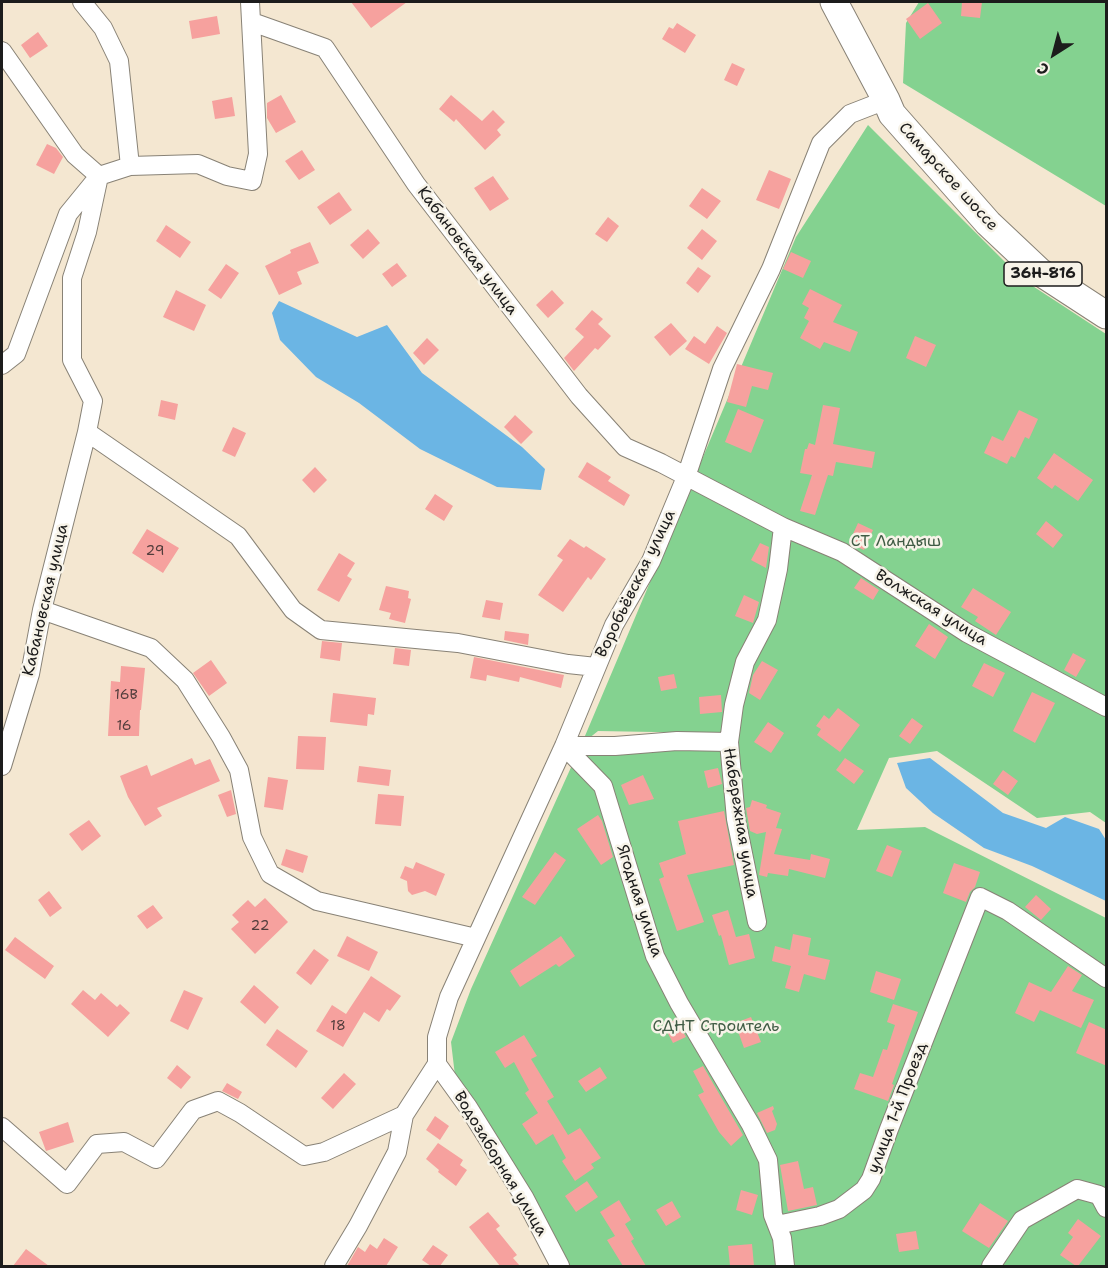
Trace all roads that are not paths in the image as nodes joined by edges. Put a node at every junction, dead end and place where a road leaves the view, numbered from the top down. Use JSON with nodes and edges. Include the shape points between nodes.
{"nodes":[{"id":1,"x":82,"y":2,"type":"edge"},
{"id":2,"x":250,"y":2,"type":"edge"},
{"id":3,"x":834,"y":2,"type":"edge"},
{"id":4,"x":252,"y":22,"type":"junction"},
{"id":5,"x":2,"y":51,"type":"edge"},
{"id":6,"x":886,"y":100,"type":"junction"},
{"id":7,"x":130,"y":166,"type":"junction"},
{"id":8,"x":99,"y":176,"type":"junction"},
{"id":9,"x":1107,"y":315,"type":"edge"},
{"id":10,"x":2,"y":365,"type":"edge"},
{"id":11,"x":87,"y":432,"type":"junction"},
{"id":12,"x":689,"y":478,"type":"junction"},
{"id":13,"x":783,"y":527,"type":"junction"},
{"id":14,"x":42,"y":610,"type":"junction"},
{"id":15,"x":596,"y":668,"type":"junction"},
{"id":16,"x":1107,"y":707,"type":"edge"},
{"id":17,"x":729,"y":742,"type":"junction"},
{"id":18,"x":564,"y":746,"type":"junction"},
{"id":19,"x":2,"y":766,"type":"edge"},
{"id":20,"x":757,"y":922,"type":"dead end"},
{"id":21,"x":476,"y":938,"type":"junction"},
{"id":22,"x":1107,"y":978,"type":"edge"},
{"id":23,"x":437,"y":1064,"type":"junction"},
{"id":24,"x":404,"y":1115,"type":"junction"},
{"id":25,"x":2,"y":1127,"type":"edge"},
{"id":26,"x":1104,"y":1194,"type":"edge"},
{"id":27,"x":777,"y":1225,"type":"junction"},
{"id":28,"x":334,"y":1266,"type":"edge"},
{"id":29,"x":560,"y":1266,"type":"edge"},
{"id":30,"x":785,"y":1266,"type":"edge"},
{"id":31,"x":991,"y":1266,"type":"edge"}],
"edges":[{"from":1,"to":7,"type":"street","via":[[103,28],[119,62]]},
{"from":2,"to":4,"type":"street"},
{"from":3,"to":6,"type":"main road","name":"Самарское шоссе"},
{"from":4,"to":7,"type":"street","via":[[258,154],[252,181],[198,164]]},
{"from":4,"to":12,"type":"street","name":"Кабановская улица","via":[[325,48],[416,184],[579,396],[625,447]]},
{"from":5,"to":8,"type":"street","via":[[75,155]]},
{"from":6,"to":9,"type":"main road","name":"Самарское шоссе","number":"36Н-816","via":[[892,114],[988,223],[1040,272]]},
{"from":6,"to":12,"type":"street","name":"Воробьёвская улица","via":[[850,114],[821,143],[771,269],[722,369]]},
{"from":7,"to":8,"type":"street"},
{"from":8,"to":10,"type":"street","via":[[68,214],[16,354]]},
{"from":8,"to":11,"type":"street","name":"Кабановская улица","via":[[72,278],[72,360],[93,401]]},
{"from":11,"to":14,"type":"street","name":"Кабановская улица"},
{"from":11,"to":15,"type":"street","via":[[238,536],[293,610],[321,630],[458,643]]},
{"from":12,"to":13,"type":"street","name":"Волжская улица"},
{"from":12,"to":15,"type":"street","name":"Воробьёвская улица"},
{"from":13,"to":16,"type":"street","name":"Волжская улица","via":[[842,552],[967,633]]},
{"from":13,"to":17,"type":"street","via":[[767,620],[746,662]]},
{"from":14,"to":19,"type":"street","name":"Кабановская улица","via":[[30,674]]},
{"from":14,"to":21,"type":"street","via":[[151,648],[185,680],[239,770],[252,837],[270,874],[317,901]]},
{"from":15,"to":18,"type":"street","name":"Воробьёвская улица"},
{"from":17,"to":18,"type":"street","name":"Набережная улица"},
{"from":17,"to":20,"type":"street","name":"Набережная улица","via":[[736,819]]},
{"from":18,"to":21,"type":"street","name":"Воробьёвская улица"},
{"from":18,"to":27,"type":"street","name":"Ягодная улица","via":[[603,786],[655,956],[768,1160]]},
{"from":21,"to":23,"type":"street","name":"Воробьёвская улица","via":[[436,1037]]},
{"from":22,"to":27,"type":"street","name":"улица 1-й Проезд","via":[[1008,911],[980,897],[872,1179],[839,1209]]},
{"from":23,"to":24,"type":"street"},
{"from":23,"to":29,"type":"street","name":"Водозаборная улица","via":[[524,1197]]},
{"from":24,"to":25,"type":"street","via":[[324,1152],[304,1156],[218,1101],[193,1110],[156,1159],[124,1142],[97,1144],[67,1184]]},
{"from":24,"to":28,"type":"street","via":[[397,1152]]},
{"from":26,"to":31,"type":"street","via":[[1077,1188],[1022,1220]]},
{"from":27,"to":30,"type":"street"}]}
